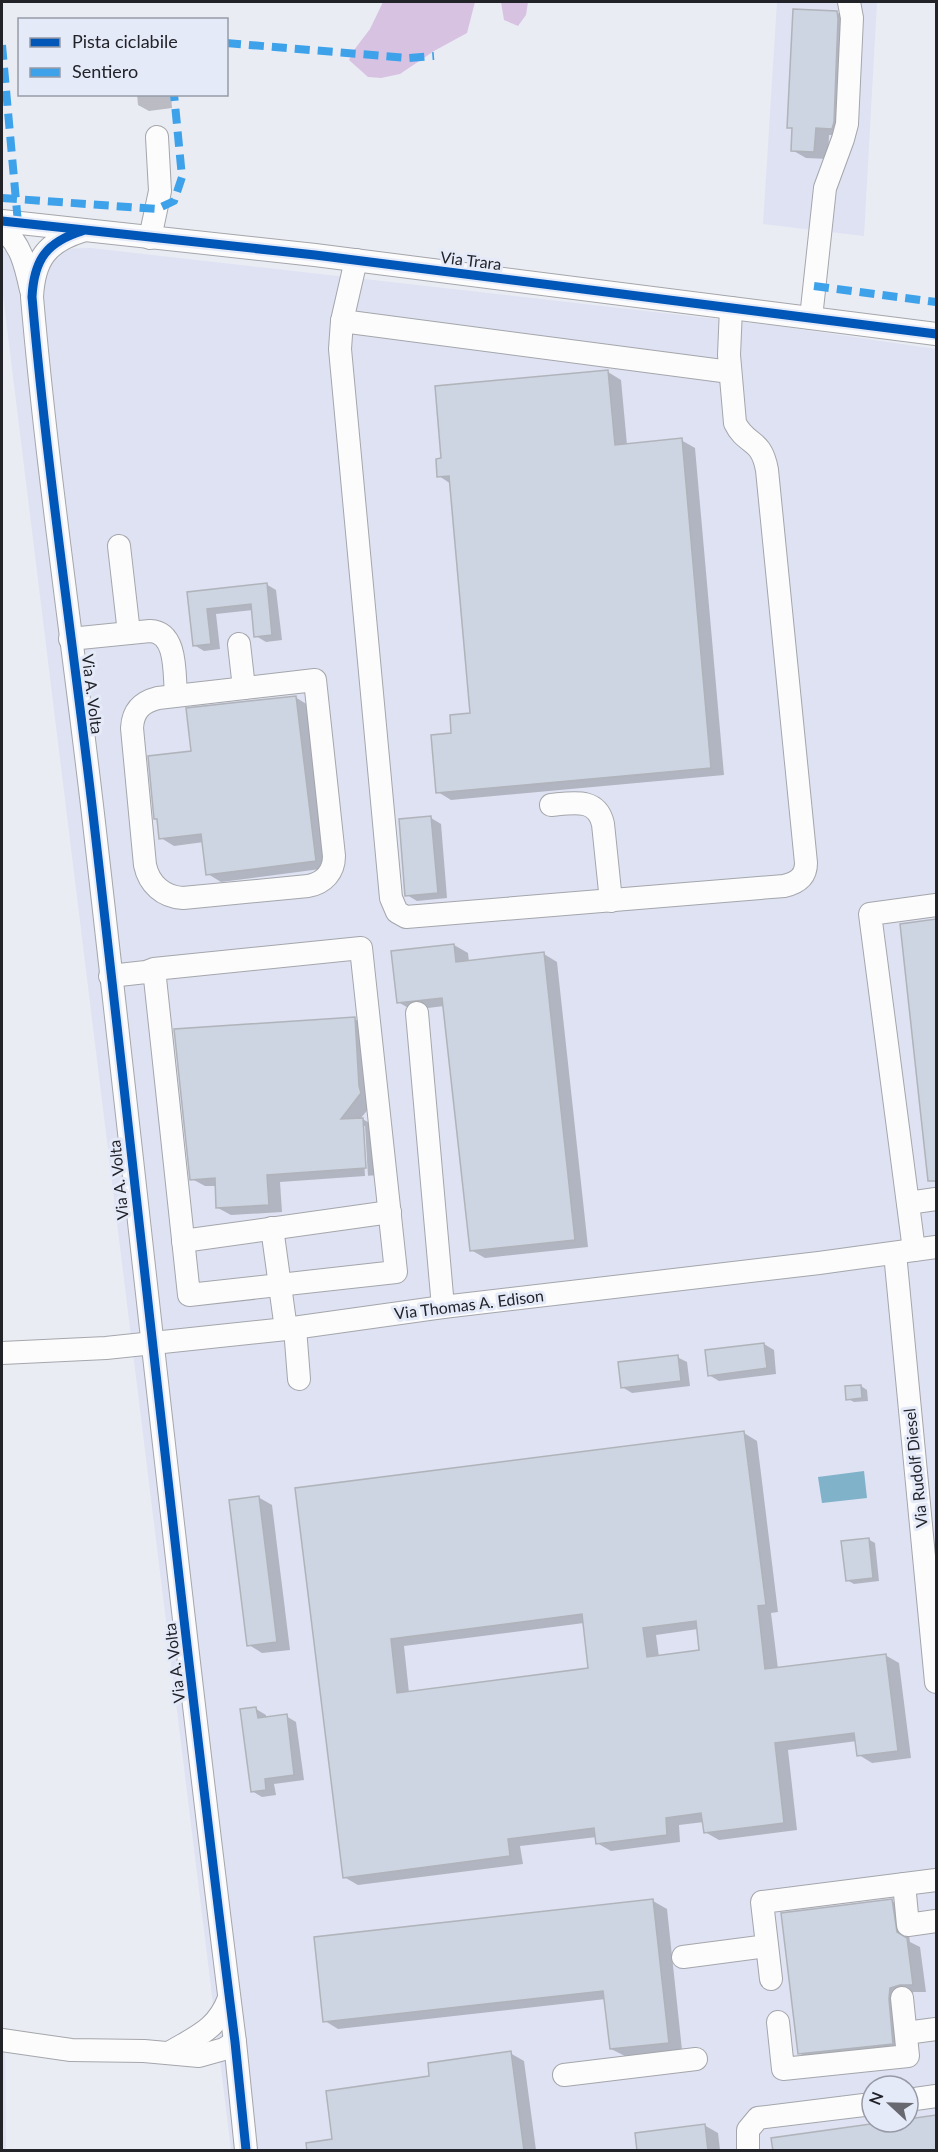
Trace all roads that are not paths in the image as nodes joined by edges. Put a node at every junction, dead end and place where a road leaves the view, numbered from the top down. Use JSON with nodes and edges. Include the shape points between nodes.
{"nodes":[{"id":1,"x":849,"y":2,"type":"edge"},
{"id":2,"x":158,"y":137,"type":"dead end"},
{"id":3,"x":2,"y":220,"type":"edge"},
{"id":4,"x":2,"y":229,"type":"edge"},
{"id":5,"x":82,"y":231,"type":"junction"},
{"id":6,"x":150,"y":238,"type":"junction"},
{"id":7,"x":356,"y":260,"type":"junction"},
{"id":8,"x":32,"y":297,"type":"junction"},
{"id":9,"x":731,"y":308,"type":"junction"},
{"id":10,"x":811,"y":318,"type":"junction"},
{"id":11,"x":342,"y":321,"type":"junction"},
{"id":12,"x":936,"y":334,"type":"edge"},
{"id":13,"x":730,"y":372,"type":"junction"},
{"id":14,"x":119,"y":546,"type":"dead end"},
{"id":15,"x":129,"y":633,"type":"junction"},
{"id":16,"x":70,"y":639,"type":"junction"},
{"id":17,"x":239,"y":644,"type":"dead end"},
{"id":18,"x":244,"y":688,"type":"junction"},
{"id":19,"x":176,"y":695,"type":"junction"},
{"id":20,"x":550,"y":805,"type":"dead end"},
{"id":21,"x":611,"y":901,"type":"junction"},
{"id":22,"x":936,"y":905,"type":"edge"},
{"id":23,"x":154,"y":969,"type":"junction"},
{"id":24,"x":110,"y":976,"type":"junction"},
{"id":25,"x":417,"y":1013,"type":"dead end"},
{"id":26,"x":936,"y":1199,"type":"edge"},
{"id":27,"x":908,"y":1203,"type":"junction"},
{"id":28,"x":390,"y":1212,"type":"junction"},
{"id":29,"x":272,"y":1228,"type":"junction"},
{"id":30,"x":183,"y":1241,"type":"junction"},
{"id":31,"x":936,"y":1247,"type":"edge"},
{"id":32,"x":904,"y":1251,"type":"junction"},
{"id":33,"x":280,"y":1285,"type":"junction"},
{"id":34,"x":443,"y":1307,"type":"junction"},
{"id":35,"x":290,"y":1328,"type":"junction"},
{"id":36,"x":151,"y":1343,"type":"junction"},
{"id":37,"x":2,"y":1353,"type":"edge"},
{"id":38,"x":299,"y":1379,"type":"dead end"},
{"id":39,"x":936,"y":1682,"type":"edge"},
{"id":40,"x":936,"y":1880,"type":"edge"},
{"id":41,"x":904,"y":1884,"type":"junction"},
{"id":42,"x":936,"y":1921,"type":"edge"},
{"id":43,"x":767,"y":1946,"type":"junction"},
{"id":44,"x":683,"y":1957,"type":"dead end"},
{"id":45,"x":771,"y":1979,"type":"dead end"},
{"id":46,"x":229,"y":1998,"type":"junction"},
{"id":47,"x":902,"y":1998,"type":"dead end"},
{"id":48,"x":778,"y":2022,"type":"dead end"},
{"id":49,"x":936,"y":2029,"type":"edge"},
{"id":50,"x":906,"y":2033,"type":"junction"},
{"id":51,"x":2,"y":2040,"type":"edge"},
{"id":52,"x":235,"y":2042,"type":"junction"},
{"id":53,"x":197,"y":2047,"type":"junction"},
{"id":54,"x":696,"y":2059,"type":"dead end"},
{"id":55,"x":564,"y":2075,"type":"dead end"},
{"id":56,"x":239,"y":2085,"type":"junction"},
{"id":57,"x":936,"y":2096,"type":"edge"},
{"id":58,"x":920,"y":2098,"type":"edge"},
{"id":59,"x":860,"y":2105,"type":"edge"},
{"id":60,"x":246,"y":2151,"type":"edge"},
{"id":61,"x":748,"y":2151,"type":"edge"}],
"edges":[{"from":1,"to":10,"type":"street","via":[[852,18],[848,115],[825,188]]},
{"from":2,"to":6,"type":"street","via":[[160,191]]},
{"from":3,"to":5,"type":"street","name":"Via Trara"},
{"from":4,"to":8,"type":"street","via":[[22,255]]},
{"from":5,"to":6,"type":"street","name":"Via Trara"},
{"from":5,"to":8,"type":"street","name":"Via A. Volta","via":[[64,237],[46,251],[36,271]]},
{"from":6,"to":7,"type":"street","name":"Via Trara"},
{"from":7,"to":9,"type":"street","name":"Via Trara"},
{"from":7,"to":11,"type":"street"},
{"from":8,"to":16,"type":"street","name":"Via A. Volta"},
{"from":9,"to":10,"type":"street","name":"Via Trara"},
{"from":9,"to":13,"type":"street"},
{"from":10,"to":12,"type":"street","name":"Via Trara"},
{"from":11,"to":13,"type":"street"},
{"from":11,"to":21,"type":"street","via":[[341,361],[394,908],[401,915],[413,917]]},
{"from":13,"to":21,"type":"street","via":[[735,423],[762,451],[767,470],[806,869],[801,878],[784,886]]},
{"from":14,"to":15,"type":"street"},
{"from":15,"to":16,"type":"street"},
{"from":15,"to":19,"type":"street","via":[[155,631],[167,638]]},
{"from":16,"to":24,"type":"street","name":"Via A. Volta"},
{"from":17,"to":18,"type":"street"},
{"from":18,"to":19,"type":"street"},
{"from":18,"to":19,"type":"street","via":[[315,680],[334,863],[326,878],[313,885],[183,898],[169,896],[152,882],[145,865],[132,723],[135,712],[146,702]]},
{"from":20,"to":21,"type":"street","via":[[581,802],[598,812],[603,824]]},
{"from":22,"to":27,"type":"street","name":"Via Rudolf Diesel","via":[[870,914]]},
{"from":23,"to":24,"type":"street"},
{"from":23,"to":28,"type":"street","via":[[361,948]]},
{"from":23,"to":30,"type":"street"},
{"from":24,"to":36,"type":"street","name":"Via A. Volta"},
{"from":25,"to":34,"type":"street"},
{"from":26,"to":27,"type":"street"},
{"from":27,"to":32,"type":"street","name":"Via Rudolf Diesel"},
{"from":28,"to":29,"type":"street"},
{"from":28,"to":33,"type":"street","via":[[396,1272]]},
{"from":29,"to":30,"type":"street"},
{"from":29,"to":33,"type":"street"},
{"from":30,"to":33,"type":"street","via":[[189,1295]]},
{"from":31,"to":32,"type":"street","name":"Via Thomas A. Edison"},
{"from":32,"to":34,"type":"street","name":"Via Thomas A. Edison"},
{"from":32,"to":39,"type":"street","name":"Via Rudolf Diesel"},
{"from":33,"to":35,"type":"street"},
{"from":34,"to":35,"type":"street","name":"Via Thomas A. Edison"},
{"from":35,"to":36,"type":"street","name":"Via Thomas A. Edison"},
{"from":35,"to":38,"type":"street"},
{"from":36,"to":37,"type":"street","name":"Via Thomas A. Edison"},
{"from":36,"to":46,"type":"street","name":"Via A. Volta"},
{"from":40,"to":41,"type":"street"},
{"from":41,"to":42,"type":"street","via":[[908,1925]]},
{"from":41,"to":43,"type":"street","via":[[762,1902]]},
{"from":43,"to":44,"type":"street"},
{"from":43,"to":45,"type":"street"},
{"from":46,"to":52,"type":"street","name":"Via A. Volta"},
{"from":46,"to":53,"type":"street","via":[[217,2022]]},
{"from":47,"to":50,"type":"street"},
{"from":48,"to":50,"type":"street","via":[[783,2069],[908,2056]]},
{"from":49,"to":50,"type":"street"},
{"from":51,"to":53,"type":"street","via":[[71,2050],[169,2053]]},
{"from":52,"to":53,"type":"street","via":[[224,2049]]},
{"from":52,"to":56,"type":"street","name":"Via A. Volta"},
{"from":53,"to":56,"type":"street"},
{"from":54,"to":55,"type":"street"},
{"from":56,"to":60,"type":"street","name":"Via A. Volta"},
{"from":57,"to":58,"type":"street"},
{"from":59,"to":61,"type":"street","via":[[758,2118],[748,2130]]}]}
